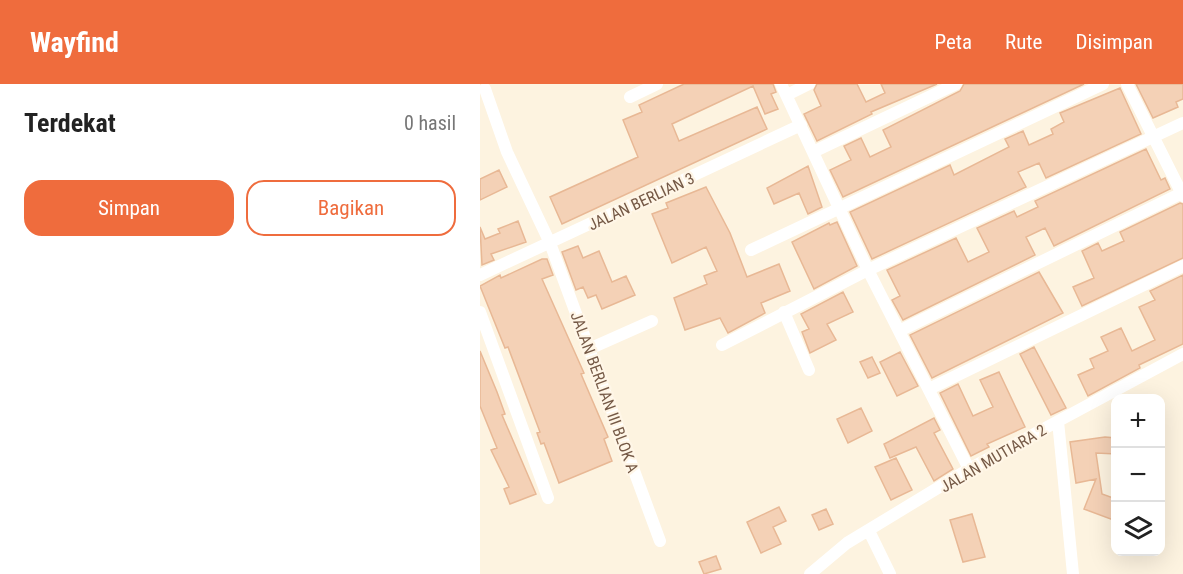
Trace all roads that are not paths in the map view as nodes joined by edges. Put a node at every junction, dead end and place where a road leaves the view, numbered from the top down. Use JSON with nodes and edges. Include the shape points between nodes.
{"nodes":[{"id":1,"x":657,"y":84,"type":"edge"},
{"id":2,"x":809,"y":84,"type":"edge"},
{"id":3,"x":956,"y":84,"type":"edge"},
{"id":4,"x":1103,"y":84,"type":"edge"},
{"id":5,"x":1127,"y":84,"type":"edge"},
{"id":6,"x":485,"y":89,"type":"dead end"},
{"id":7,"x":784,"y":89,"type":"edge"},
{"id":8,"x":630,"y":97,"type":"dead end"},
{"id":9,"x":1183,"y":123,"type":"edge"},
{"id":10,"x":801,"y":125,"type":"junction"},
{"id":11,"x":1154,"y":137,"type":"junction"},
{"id":12,"x":813,"y":152,"type":"junction"},
{"id":13,"x":1182,"y":194,"type":"edge"},
{"id":14,"x":840,"y":210,"type":"junction"},
{"id":15,"x":550,"y":243,"type":"junction"},
{"id":16,"x":751,"y":250,"type":"dead end"},
{"id":17,"x":1183,"y":266,"type":"edge"},
{"id":18,"x":868,"y":270,"type":"junction"},
{"id":19,"x":480,"y":275,"type":"edge"},
{"id":20,"x":480,"y":312,"type":"edge"},
{"id":21,"x":784,"y":312,"type":"junction"},
{"id":22,"x":652,"y":321,"type":"dead end"},
{"id":23,"x":899,"y":331,"type":"junction"},
{"id":24,"x":722,"y":345,"type":"dead end"},
{"id":25,"x":589,"y":349,"type":"junction"},
{"id":26,"x":1183,"y":354,"type":"edge"},
{"id":27,"x":809,"y":370,"type":"dead end"},
{"id":28,"x":928,"y":389,"type":"junction"},
{"id":29,"x":1058,"y":421,"type":"junction"},
{"id":30,"x":969,"y":469,"type":"junction"},
{"id":31,"x":548,"y":498,"type":"dead end"},
{"id":32,"x":869,"y":531,"type":"junction"},
{"id":33,"x":660,"y":541,"type":"dead end"},
{"id":34,"x":810,"y":574,"type":"edge"},
{"id":35,"x":890,"y":574,"type":"edge"},
{"id":36,"x":1074,"y":574,"type":"edge"}],
"edges":[{"from":1,"to":8,"type":"street"},
{"from":2,"to":7,"type":"street"},
{"from":3,"to":12,"type":"street"},
{"from":4,"to":14,"type":"street"},
{"from":5,"to":11,"type":"street"},
{"from":6,"to":15,"type":"street","name":"JALAN BERLIAN III BLOK A","via":[[507,152]]},
{"from":7,"to":10,"type":"street"},
{"from":9,"to":11,"type":"street"},
{"from":10,"to":12,"type":"street"},
{"from":10,"to":15,"type":"street","name":"JALAN BERLIAN 3"},
{"from":11,"to":13,"type":"street"},
{"from":11,"to":18,"type":"street"},
{"from":12,"to":14,"type":"street"},
{"from":13,"to":23,"type":"street"},
{"from":14,"to":16,"type":"street"},
{"from":14,"to":18,"type":"street"},
{"from":15,"to":19,"type":"street","name":"JALAN BERLIAN 3"},
{"from":15,"to":25,"type":"street","name":"JALAN BERLIAN III BLOK A"},
{"from":17,"to":28,"type":"street"},
{"from":18,"to":21,"type":"street"},
{"from":18,"to":23,"type":"street"},
{"from":20,"to":31,"type":"street"},
{"from":21,"to":24,"type":"street"},
{"from":21,"to":27,"type":"street"},
{"from":22,"to":25,"type":"street"},
{"from":23,"to":28,"type":"street"},
{"from":25,"to":33,"type":"street","name":"JALAN BERLIAN III BLOK A"},
{"from":26,"to":29,"type":"street","name":"JALAN MUTIARA 2"},
{"from":28,"to":30,"type":"street"},
{"from":29,"to":30,"type":"street","name":"JALAN MUTIARA 2"},
{"from":29,"to":36,"type":"street"},
{"from":30,"to":32,"type":"street","name":"JALAN MUTIARA 2"},
{"from":32,"to":34,"type":"street","name":"JALAN MUTIARA 2","via":[[847,543]]},
{"from":32,"to":35,"type":"street"}]}
